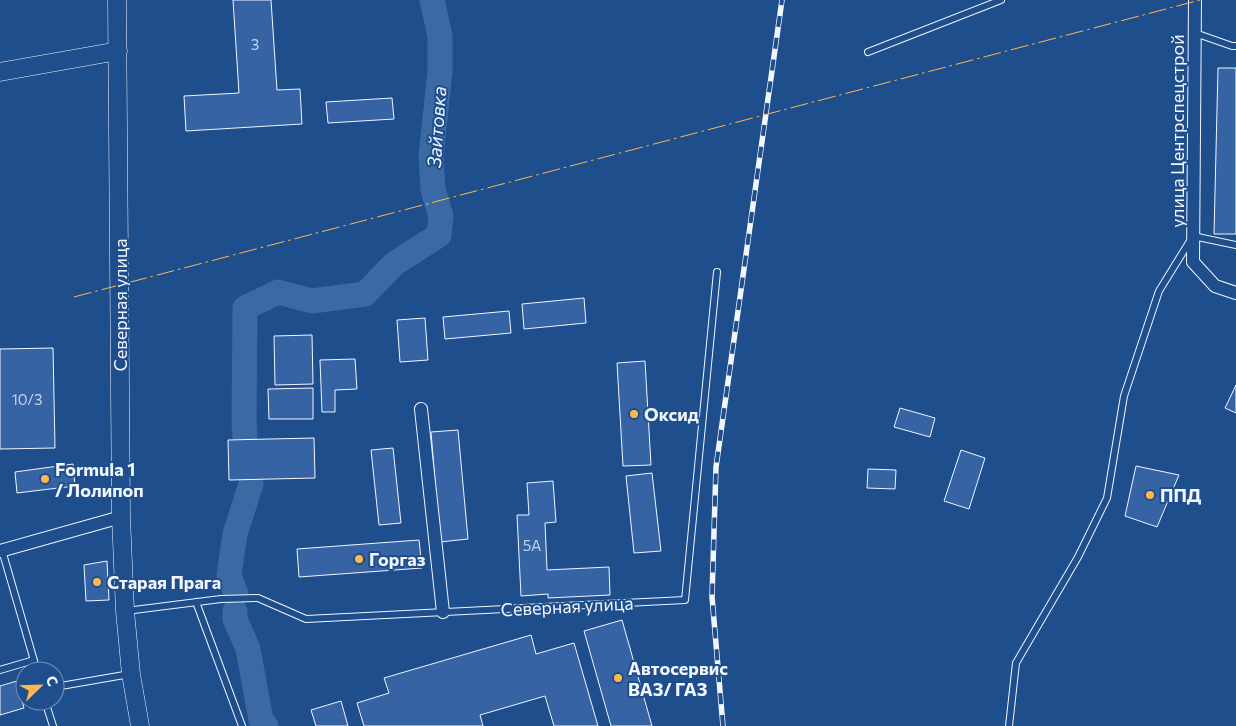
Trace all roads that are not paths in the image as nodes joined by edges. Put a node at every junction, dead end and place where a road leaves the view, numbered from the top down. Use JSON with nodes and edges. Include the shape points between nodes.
{"nodes":[{"id":1,"x":117,"y":0,"type":"edge"},
{"id":2,"x":1001,"y":0,"type":"edge"},
{"id":3,"x":1195,"y":0,"type":"edge"},
{"id":4,"x":1195,"y":33,"type":"junction"},
{"id":5,"x":1236,"y":46,"type":"edge"},
{"id":6,"x":118,"y":51,"type":"junction"},
{"id":7,"x":868,"y":52,"type":"dead end"},
{"id":8,"x":0,"y":72,"type":"edge"},
{"id":9,"x":1193,"y":236,"type":"junction"},
{"id":10,"x":1236,"y":245,"type":"edge"},
{"id":11,"x":717,"y":272,"type":"dead end"},
{"id":12,"x":1236,"y":293,"type":"edge"},
{"id":13,"x":421,"y":409,"type":"dead end"},
{"id":14,"x":121,"y":517,"type":"junction"},
{"id":15,"x":1,"y":551,"type":"edge"},
{"id":16,"x":196,"y":602,"type":"junction"},
{"id":17,"x":125,"y":611,"type":"junction"},
{"id":18,"x":442,"y":612,"type":"junction"},
{"id":19,"x":34,"y":660,"type":"joint"},
{"id":20,"x":0,"y":670,"type":"edge"},
{"id":21,"x":131,"y":674,"type":"junction"},
{"id":22,"x":65,"y":685,"type":"edge"},
{"id":23,"x":48,"y":711,"type":"edge"},
{"id":24,"x":1008,"y":724,"type":"edge"},
{"id":25,"x":52,"y":726,"type":"edge"},
{"id":26,"x":140,"y":726,"type":"edge"},
{"id":27,"x":242,"y":726,"type":"edge"}],
"edges":[{"from":1,"to":6,"type":"main road","name":"Северная улица"},
{"from":2,"to":7,"type":"lane"},
{"from":3,"to":4,"type":"street","name":"улица Центрспецстрой"},
{"from":4,"to":5,"type":"lane"},
{"from":4,"to":9,"type":"street","name":"улица Центрспецстрой"},
{"from":6,"to":8,"type":"main road"},
{"from":6,"to":14,"type":"main road","name":"Северная улица"},
{"from":9,"to":10,"type":"lane"},
{"from":9,"to":12,"type":"street","name":"улица Центрспецстрой","via":[[1193,262],[1215,286]]},
{"from":9,"to":24,"type":"lane","via":[[1159,291],[1124,396],[1107,498],[1078,557],[1016,663]]},
{"from":11,"to":18,"type":"lane","name":"Северная улица","via":[[686,600]]},
{"from":13,"to":18,"type":"street"},
{"from":14,"to":15,"type":"street"},
{"from":14,"to":17,"type":"main road","name":"Северная улица"},
{"from":15,"to":19,"type":"lane"},
{"from":16,"to":17,"type":"lane","name":"Северная улица"},
{"from":16,"to":18,"type":"lane","name":"Северная улица","via":[[258,598],[306,618]]},
{"from":16,"to":27,"type":"lane"},
{"from":17,"to":21,"type":"main road","name":"Северная улица"},
{"from":19,"to":20,"type":"lane"},
{"from":21,"to":22,"type":"lane"},
{"from":21,"to":26,"type":"main road","name":"Северная улица"},
{"from":23,"to":25,"type":"lane"}]}
